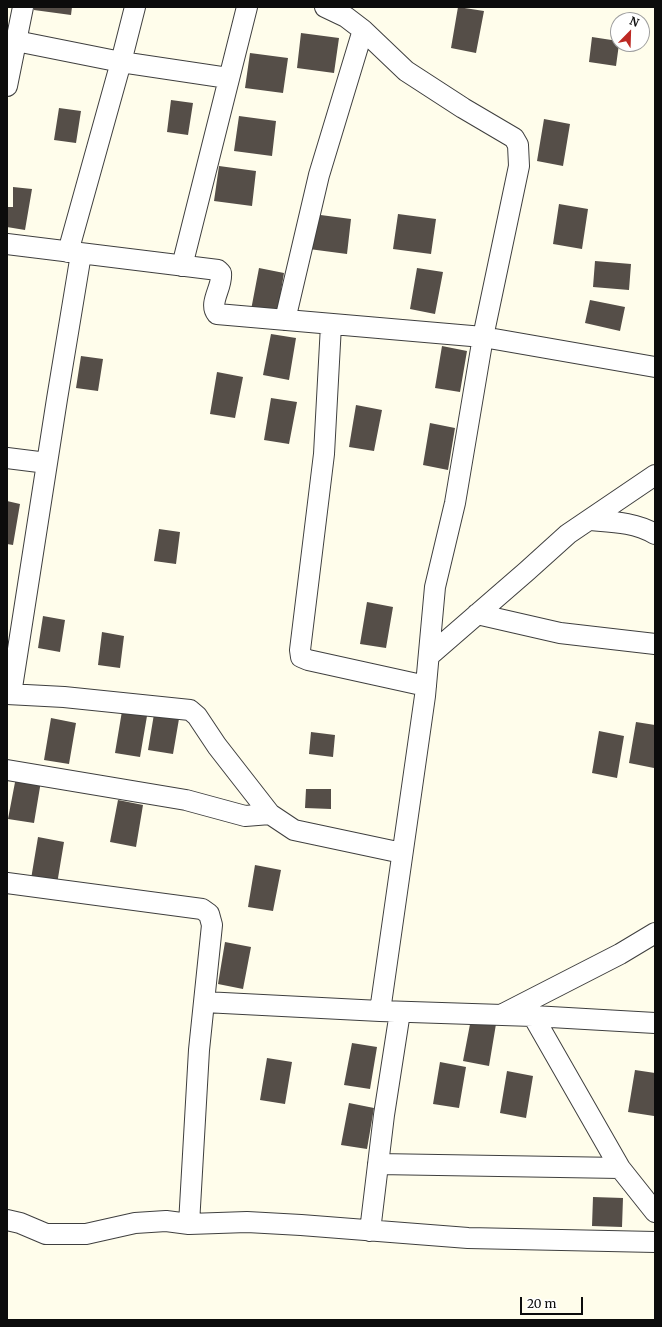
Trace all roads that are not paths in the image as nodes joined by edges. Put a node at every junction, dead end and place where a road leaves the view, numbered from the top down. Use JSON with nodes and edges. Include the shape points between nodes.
{"nodes":[{"id":1,"x":23,"y":7,"type":"edge"},
{"id":2,"x":135,"y":7,"type":"edge"},
{"id":3,"x":247,"y":7,"type":"edge"},
{"id":4,"x":326,"y":7,"type":"edge"},
{"id":5,"x":363,"y":30,"type":"junction"},
{"id":6,"x":16,"y":41,"type":"junction"},
{"id":7,"x":121,"y":62,"type":"junction"},
{"id":8,"x":228,"y":78,"type":"junction"},
{"id":9,"x":7,"y":86,"type":"edge"},
{"id":10,"x":7,"y":244,"type":"edge"},
{"id":11,"x":74,"y":253,"type":"junction"},
{"id":12,"x":182,"y":266,"type":"junction"},
{"id":13,"x":285,"y":320,"type":"junction"},
{"id":14,"x":331,"y":325,"type":"junction"},
{"id":15,"x":483,"y":337,"type":"junction"},
{"id":16,"x":655,"y":367,"type":"edge"},
{"id":17,"x":7,"y":458,"type":"edge"},
{"id":18,"x":47,"y":463,"type":"junction"},
{"id":19,"x":655,"y":475,"type":"edge"},
{"id":20,"x":588,"y":520,"type":"junction"},
{"id":21,"x":655,"y":534,"type":"edge"},
{"id":22,"x":477,"y":614,"type":"junction"},
{"id":23,"x":655,"y":644,"type":"edge"},
{"id":24,"x":429,"y":656,"type":"junction"},
{"id":25,"x":426,"y":686,"type":"junction"},
{"id":26,"x":9,"y":694,"type":"edge"},
{"id":27,"x":7,"y":770,"type":"edge"},
{"id":28,"x":270,"y":814,"type":"junction"},
{"id":29,"x":402,"y":853,"type":"junction"},
{"id":30,"x":7,"y":883,"type":"edge"},
{"id":31,"x":655,"y":933,"type":"edge"},
{"id":32,"x":204,"y":1002,"type":"junction"},
{"id":33,"x":380,"y":1011,"type":"junction"},
{"id":34,"x":400,"y":1012,"type":"junction"},
{"id":35,"x":501,"y":1015,"type":"junction"},
{"id":36,"x":533,"y":1016,"type":"junction"},
{"id":37,"x":655,"y":1023,"type":"edge"},
{"id":38,"x":378,"y":1164,"type":"junction"},
{"id":39,"x":620,"y":1168,"type":"junction"},
{"id":40,"x":655,"y":1212,"type":"edge"},
{"id":41,"x":7,"y":1220,"type":"edge"},
{"id":42,"x":189,"y":1224,"type":"junction"},
{"id":43,"x":370,"y":1231,"type":"junction"},
{"id":44,"x":655,"y":1242,"type":"edge"}],
"edges":[{"from":1,"to":6,"type":"street"},
{"from":2,"to":7,"type":"street"},
{"from":3,"to":8,"type":"street"},
{"from":4,"to":5,"type":"street","via":[[346,17]]},
{"from":5,"to":13,"type":"street","via":[[319,175]]},
{"from":5,"to":15,"type":"street","via":[[406,71],[514,138],[518,145],[519,166]]},
{"from":6,"to":7,"type":"street"},
{"from":6,"to":9,"type":"street"},
{"from":7,"to":8,"type":"street"},
{"from":7,"to":11,"type":"street"},
{"from":8,"to":12,"type":"street"},
{"from":10,"to":11,"type":"street"},
{"from":11,"to":12,"type":"street"},
{"from":11,"to":18,"type":"street"},
{"from":12,"to":13,"type":"street","via":[[218,270],[221,273],[222,279],[214,304],[217,314]]},
{"from":13,"to":14,"type":"street"},
{"from":14,"to":15,"type":"street"},
{"from":14,"to":25,"type":"street","via":[[324,454],[301,657]]},
{"from":15,"to":16,"type":"street"},
{"from":15,"to":24,"type":"street","via":[[455,503],[435,587]]},
{"from":17,"to":18,"type":"street"},
{"from":18,"to":26,"type":"street"},
{"from":19,"to":20,"type":"street"},
{"from":20,"to":21,"type":"street","via":[[625,523],[643,527]]},
{"from":20,"to":22,"type":"street","via":[[568,534]]},
{"from":22,"to":23,"type":"street","via":[[560,633]]},
{"from":22,"to":24,"type":"street"},
{"from":24,"to":25,"type":"street"},
{"from":25,"to":29,"type":"street"},
{"from":26,"to":28,"type":"street","via":[[190,710]]},
{"from":27,"to":28,"type":"street","via":[[186,800],[245,816]]},
{"from":28,"to":29,"type":"street","via":[[294,830]]},
{"from":29,"to":33,"type":"street"},
{"from":30,"to":32,"type":"street","via":[[202,909],[209,914],[212,925]]},
{"from":31,"to":35,"type":"street","via":[[620,954]]},
{"from":32,"to":33,"type":"street"},
{"from":32,"to":42,"type":"street"},
{"from":33,"to":34,"type":"street"},
{"from":34,"to":35,"type":"street"},
{"from":34,"to":38,"type":"street"},
{"from":35,"to":36,"type":"street"},
{"from":36,"to":37,"type":"street"},
{"from":36,"to":39,"type":"street"},
{"from":38,"to":39,"type":"street"},
{"from":38,"to":43,"type":"street"},
{"from":39,"to":40,"type":"street"},
{"from":41,"to":42,"type":"street","via":[[46,1234],[86,1234],[135,1223],[166,1221]]},
{"from":42,"to":43,"type":"street","via":[[247,1222]]},
{"from":43,"to":44,"type":"street","via":[[468,1238]]}]}
